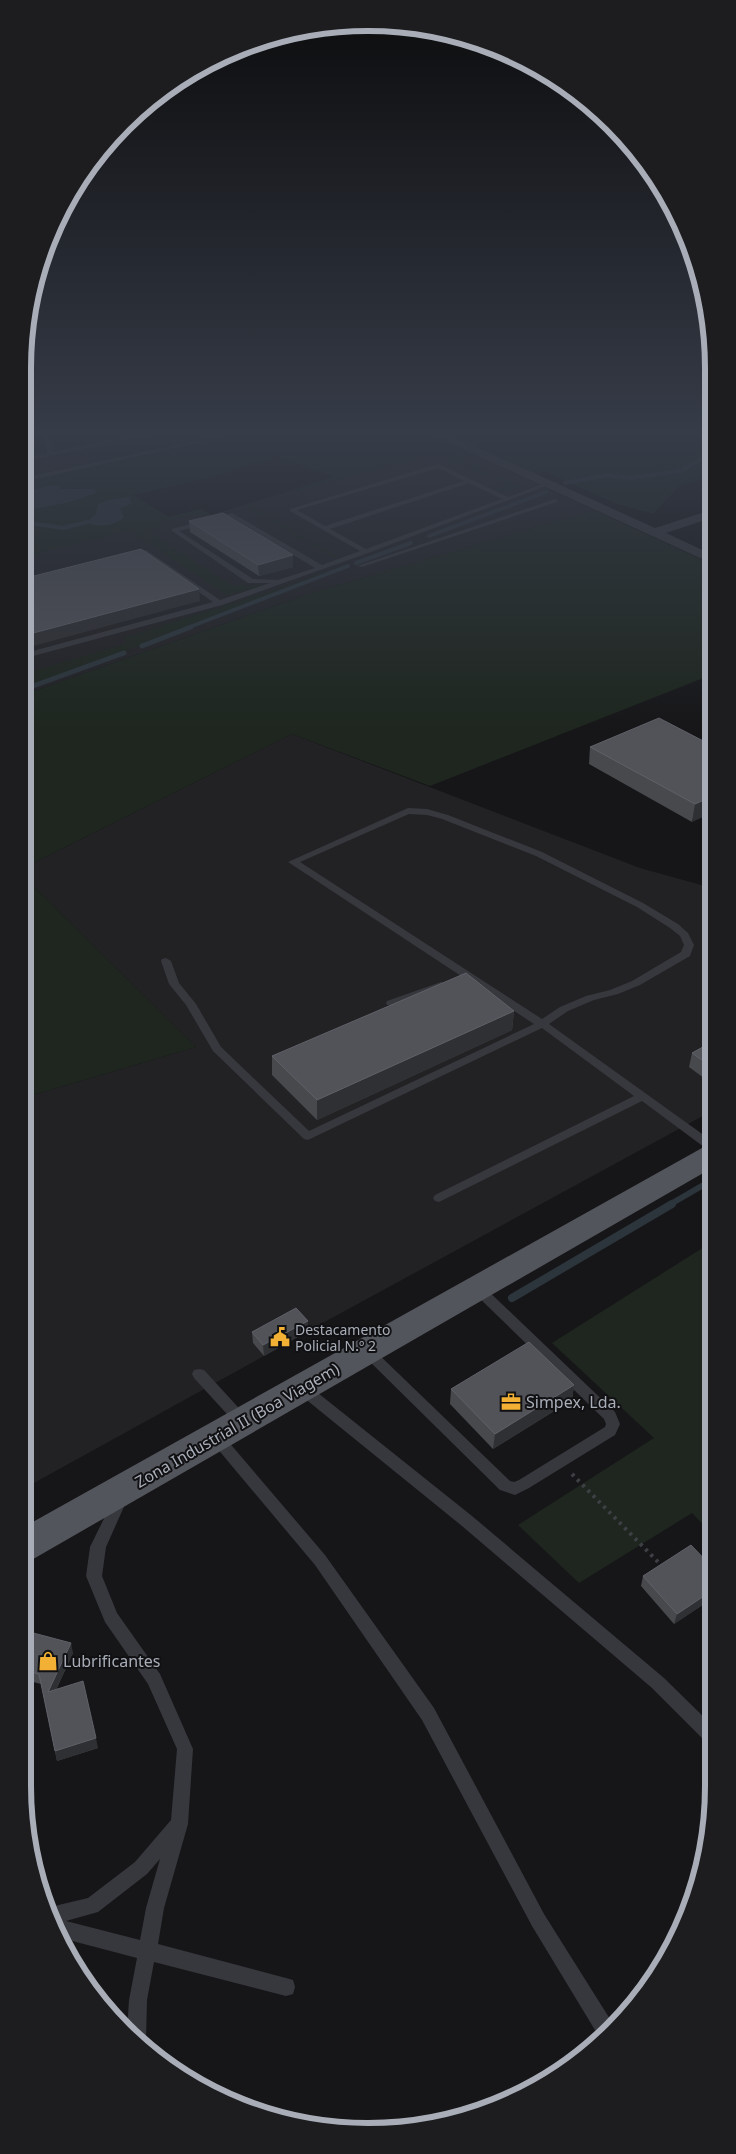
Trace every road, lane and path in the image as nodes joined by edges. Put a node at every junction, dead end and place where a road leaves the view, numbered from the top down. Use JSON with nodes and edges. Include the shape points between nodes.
{"nodes":[{"id":1,"x":176,"y":532,"type":"edge"},
{"id":2,"x":260,"y":532,"type":"edge"},
{"id":3,"x":331,"y":532,"type":"edge"},
{"id":4,"x":420,"y":532,"type":"edge"},
{"id":5,"x":463,"y":532,"type":"edge"},
{"id":6,"x":654,"y":532,"type":"edge"},
{"id":7,"x":408,"y":536,"type":"junction"},
{"id":8,"x":425,"y":544,"type":"junction"},
{"id":9,"x":366,"y":552,"type":"junction"},
{"id":10,"x":705,"y":556,"type":"edge"},
{"id":11,"x":116,"y":558,"type":"edge"},
{"id":12,"x":360,"y":566,"type":"dead end"},
{"id":13,"x":321,"y":568,"type":"junction"},
{"id":14,"x":285,"y":581,"type":"junction"},
{"id":15,"x":219,"y":603,"type":"junction"},
{"id":16,"x":31,"y":655,"type":"edge"},
{"id":17,"x":166,"y":961,"type":"dead end"},
{"id":18,"x":466,"y":975,"type":"junction"},
{"id":19,"x":391,"y":1003,"type":"edge"},
{"id":20,"x":542,"y":1024,"type":"junction"},
{"id":21,"x":643,"y":1096,"type":"junction"},
{"id":22,"x":705,"y":1141,"type":"edge"},
{"id":23,"x":705,"y":1160,"type":"edge"},
{"id":24,"x":439,"y":1198,"type":"dead end"},
{"id":25,"x":478,"y":1288,"type":"junction"},
{"id":26,"x":367,"y":1352,"type":"junction"},
{"id":27,"x":200,"y":1374,"type":"dead end"},
{"id":28,"x":302,"y":1388,"type":"junction"},
{"id":29,"x":230,"y":1429,"type":"junction"},
{"id":30,"x":561,"y":1462,"type":"junction"},
{"id":31,"x":126,"y":1488,"type":"junction"},
{"id":32,"x":31,"y":1542,"type":"edge"},
{"id":33,"x":666,"y":1570,"type":"edge"},
{"id":34,"x":705,"y":1729,"type":"edge"},
{"id":35,"x":179,"y":1824,"type":"junction"},
{"id":36,"x":57,"y":1914,"type":"edge"},
{"id":37,"x":63,"y":1929,"type":"edge"},
{"id":38,"x":147,"y":1950,"type":"junction"},
{"id":39,"x":286,"y":1987,"type":"dead end"},
{"id":40,"x":603,"y":2026,"type":"edge"},
{"id":41,"x":136,"y":2030,"type":"edge"}],
"edges":[{"from":1,"to":14,"type":"lane","via":[[251,581]]},
{"from":2,"to":13,"type":"lane"},
{"from":3,"to":9,"type":"lane"},
{"from":4,"to":7,"type":"lane"},
{"from":5,"to":8,"type":"lane"},
{"from":6,"to":10,"type":"street"},
{"from":7,"to":8,"type":"lane"},
{"from":7,"to":9,"type":"lane"},
{"from":8,"to":12,"type":"lane"},
{"from":9,"to":13,"type":"lane"},
{"from":11,"to":15,"type":"lane","via":[[144,551]]},
{"from":13,"to":14,"type":"lane"},
{"from":14,"to":15,"type":"lane"},
{"from":15,"to":16,"type":"lane"},
{"from":17,"to":20,"type":"lane","via":[[174,984],[192,1004],[217,1049],[308,1136]]},
{"from":18,"to":19,"type":"lane"},
{"from":18,"to":20,"type":"lane"},
{"from":18,"to":20,"type":"lane","via":[[293,862],[408,811],[426,812],[477,828],[539,854],[640,905],[684,935],[689,945],[686,954],[676,961],[636,984],[564,1009]]},
{"from":20,"to":21,"type":"lane"},
{"from":21,"to":22,"type":"lane"},
{"from":21,"to":24,"type":"lane"},
{"from":23,"to":25,"type":"main road","name":"Zona Industrial II (Boa Viagem)"},
{"from":25,"to":26,"type":"main road","name":"Zona Industrial II (Boa Viagem)"},
{"from":25,"to":30,"type":"lane","via":[[610,1416],[613,1424],[610,1431]]},
{"from":26,"to":28,"type":"main road","name":"Zona Industrial II (Boa Viagem)"},
{"from":26,"to":30,"type":"lane","via":[[505,1486],[515,1489]]},
{"from":27,"to":29,"type":"lane"},
{"from":28,"to":29,"type":"main road","name":"Zona Industrial II (Boa Viagem)"},
{"from":28,"to":34,"type":"lane","via":[[467,1521],[658,1683]]},
{"from":29,"to":31,"type":"main road","name":"Zona Industrial II (Boa Viagem)"},
{"from":29,"to":40,"type":"lane","via":[[428,1714],[538,1920]]},
{"from":30,"to":33,"type":"path"},
{"from":31,"to":32,"type":"main road","name":"Zona Industrial II (Boa Viagem)"},
{"from":31,"to":35,"type":"lane","via":[[98,1547],[94,1576],[111,1617],[154,1679],[185,1749]]},
{"from":35,"to":36,"type":"lane","via":[[141,1868],[92,1906]]},
{"from":35,"to":38,"type":"lane","via":[[155,1908]]},
{"from":37,"to":38,"type":"lane"},
{"from":38,"to":39,"type":"lane"},
{"from":38,"to":41,"type":"lane"}]}
